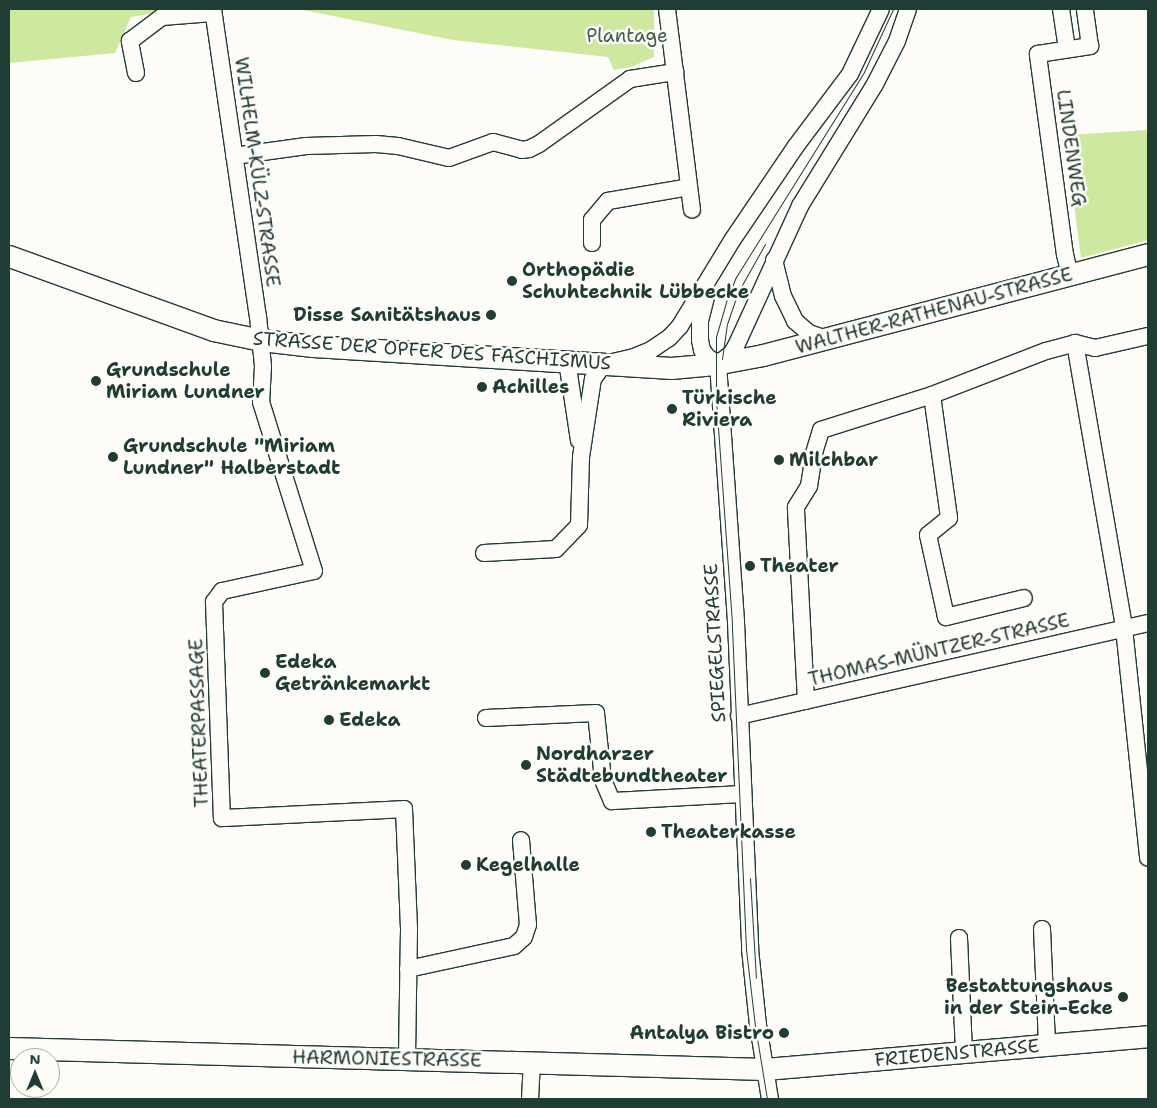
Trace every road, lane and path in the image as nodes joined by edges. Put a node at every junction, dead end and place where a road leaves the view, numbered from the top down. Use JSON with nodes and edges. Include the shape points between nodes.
{"nodes":[{"id":1,"x":667,"y":9,"type":"edge"},
{"id":2,"x":881,"y":9,"type":"edge"},
{"id":3,"x":908,"y":9,"type":"edge"},
{"id":4,"x":1060,"y":9,"type":"edge"},
{"id":5,"x":1085,"y":9,"type":"edge"},
{"id":6,"x":213,"y":11,"type":"edge"},
{"id":7,"x":1067,"y":49,"type":"junction"},
{"id":8,"x":675,"y":72,"type":"junction"},
{"id":9,"x":136,"y":73,"type":"dead end"},
{"id":10,"x":234,"y":156,"type":"junction"},
{"id":11,"x":689,"y":187,"type":"junction"},
{"id":12,"x":692,"y":209,"type":"dead end"},
{"id":13,"x":592,"y":243,"type":"dead end"},
{"id":14,"x":1148,"y":254,"type":"edge"},
{"id":15,"x":9,"y":256,"type":"edge"},
{"id":16,"x":774,"y":260,"type":"junction"},
{"id":17,"x":718,"y":264,"type":"junction"},
{"id":18,"x":1070,"y":276,"type":"junction"},
{"id":19,"x":1148,"y":336,"type":"edge"},
{"id":20,"x":826,"y":339,"type":"junction"},
{"id":21,"x":260,"y":340,"type":"junction"},
{"id":22,"x":1075,"y":344,"type":"junction"},
{"id":23,"x":567,"y":361,"type":"junction"},
{"id":24,"x":604,"y":364,"type":"junction"},
{"id":25,"x":718,"y":364,"type":"junction"},
{"id":26,"x":932,"y":395,"type":"junction"},
{"id":27,"x":581,"y":457,"type":"junction"},
{"id":28,"x":484,"y":554,"type":"dead end"},
{"id":29,"x":1024,"y":598,"type":"dead end"},
{"id":30,"x":1148,"y":622,"type":"edge"},
{"id":31,"x":1124,"y":628,"type":"junction"},
{"id":32,"x":806,"y":701,"type":"junction"},
{"id":33,"x":739,"y":716,"type":"junction"},
{"id":34,"x":486,"y":718,"type":"dead end"},
{"id":35,"x":1143,"y":755,"type":"edge"},
{"id":36,"x":743,"y":794,"type":"junction"},
{"id":37,"x":521,"y":840,"type":"dead end"},
{"id":38,"x":1148,"y":858,"type":"edge"},
{"id":39,"x":1042,"y":930,"type":"dead end"},
{"id":40,"x":959,"y":938,"type":"dead end"},
{"id":41,"x":408,"y":969,"type":"junction"},
{"id":42,"x":1148,"y":1036,"type":"edge"},
{"id":43,"x":1046,"y":1045,"type":"junction"},
{"id":44,"x":9,"y":1048,"type":"edge"},
{"id":45,"x":964,"y":1052,"type":"junction"},
{"id":46,"x":406,"y":1060,"type":"junction"},
{"id":47,"x":532,"y":1063,"type":"junction"},
{"id":48,"x":765,"y":1069,"type":"junction"},
{"id":49,"x":530,"y":1099,"type":"edge"},
{"id":50,"x":770,"y":1099,"type":"edge"}],
"edges":[{"from":1,"to":8,"type":"street"},
{"from":2,"to":17,"type":"street","via":[[850,74],[796,146]]},
{"from":3,"to":16,"type":"street","via":[[897,41],[875,84],[800,206]]},
{"from":4,"to":7,"type":"street"},
{"from":5,"to":7,"type":"street","name":"LINDENWEG","via":[[1090,46]]},
{"from":6,"to":9,"type":"street","via":[[162,17],[130,41]]},
{"from":6,"to":10,"type":"street","name":"WILHELM-KÜLZ-STRASSE"},
{"from":7,"to":18,"type":"street","name":"LINDENWEG","via":[[1038,54]]},
{"from":8,"to":10,"type":"street","via":[[630,79],[529,149],[493,142],[449,158],[398,146],[306,146]]},
{"from":8,"to":11,"type":"street"},
{"from":10,"to":21,"type":"street","name":"WILHELM-KÜLZ-STRASSE"},
{"from":11,"to":12,"type":"street"},
{"from":11,"to":13,"type":"street","via":[[608,201],[592,220]]},
{"from":14,"to":18,"type":"main road","name":"WALTHER-RATHENAU-STRASSE"},
{"from":15,"to":21,"type":"main road","name":"STRASSE DER OPFER DES FASCHISMUS","via":[[213,330]]},
{"from":16,"to":20,"type":"street","via":[[783,296],[795,321],[809,333]]},
{"from":16,"to":25,"type":"street","via":[[736,346]]},
{"from":17,"to":24,"type":"street","via":[[669,338],[634,357]]},
{"from":17,"to":25,"type":"street","via":[[702,309],[700,340],[707,357]]},
{"from":18,"to":20,"type":"main road","name":"WALTHER-RATHENAU-STRASSE"},
{"from":19,"to":22,"type":"street","via":[[1095,348]]},
{"from":20,"to":25,"type":"main road","name":"WALTHER-RATHENAU-STRASSE"},
{"from":21,"to":23,"type":"main road","name":"STRASSE DER OPFER DES FASCHISMUS"},
{"from":21,"to":41,"type":"street","name":"THEATERPASSAGE","via":[[263,366],[261,402],[314,571],[222,591],[214,602],[222,818],[404,809]]},
{"from":22,"to":26,"type":"street","via":[[1046,351]]},
{"from":22,"to":31,"type":"street"},
{"from":23,"to":24,"type":"main road","name":"STRASSE DER OPFER DES FASCHISMUS"},
{"from":23,"to":27,"type":"street"},
{"from":24,"to":25,"type":"main road","name":"STRASSE DER OPFER DES FASCHISMUS","via":[[671,368]]},
{"from":24,"to":27,"type":"street","via":[[593,379]]},
{"from":25,"to":33,"type":"street","name":"SPIEGELSTRASSE","via":[[736,622]]},
{"from":26,"to":29,"type":"street","via":[[949,518],[928,535],[946,617]]},
{"from":26,"to":32,"type":"street","via":[[826,427],[818,435],[809,486],[796,507]]},
{"from":27,"to":28,"type":"street","via":[[579,525],[556,549]]},
{"from":30,"to":31,"type":"street","name":"THOMAS-MÜNTZER-STRASSE"},
{"from":31,"to":32,"type":"street","name":"THOMAS-MÜNTZER-STRASSE"},
{"from":31,"to":35,"type":"street"},
{"from":32,"to":33,"type":"street","name":"THOMAS-MÜNTZER-STRASSE"},
{"from":33,"to":36,"type":"street","name":"SPIEGELSTRASSE"},
{"from":34,"to":36,"type":"street","via":[[596,713],[603,780],[612,801]]},
{"from":35,"to":38,"type":"street"},
{"from":36,"to":48,"type":"street","name":"SPIEGELSTRASSE","via":[[750,949]]},
{"from":37,"to":41,"type":"street","via":[[528,924],[524,937],[514,946]]},
{"from":39,"to":43,"type":"street"},
{"from":40,"to":45,"type":"street"},
{"from":41,"to":46,"type":"street","name":"THEATERPASSAGE"},
{"from":42,"to":43,"type":"main road","name":"FRIEDENSTRASSE"},
{"from":43,"to":45,"type":"main road","name":"FRIEDENSTRASSE"},
{"from":44,"to":46,"type":"main road","name":"HARMONIESTRASSE"},
{"from":45,"to":48,"type":"main road","name":"FRIEDENSTRASSE"},
{"from":46,"to":47,"type":"main road","name":"HARMONIESTRASSE"},
{"from":47,"to":48,"type":"main road","name":"HARMONIESTRASSE"},
{"from":47,"to":49,"type":"street"},
{"from":48,"to":50,"type":"street","name":"SPIEGELSTRASSE"}]}
